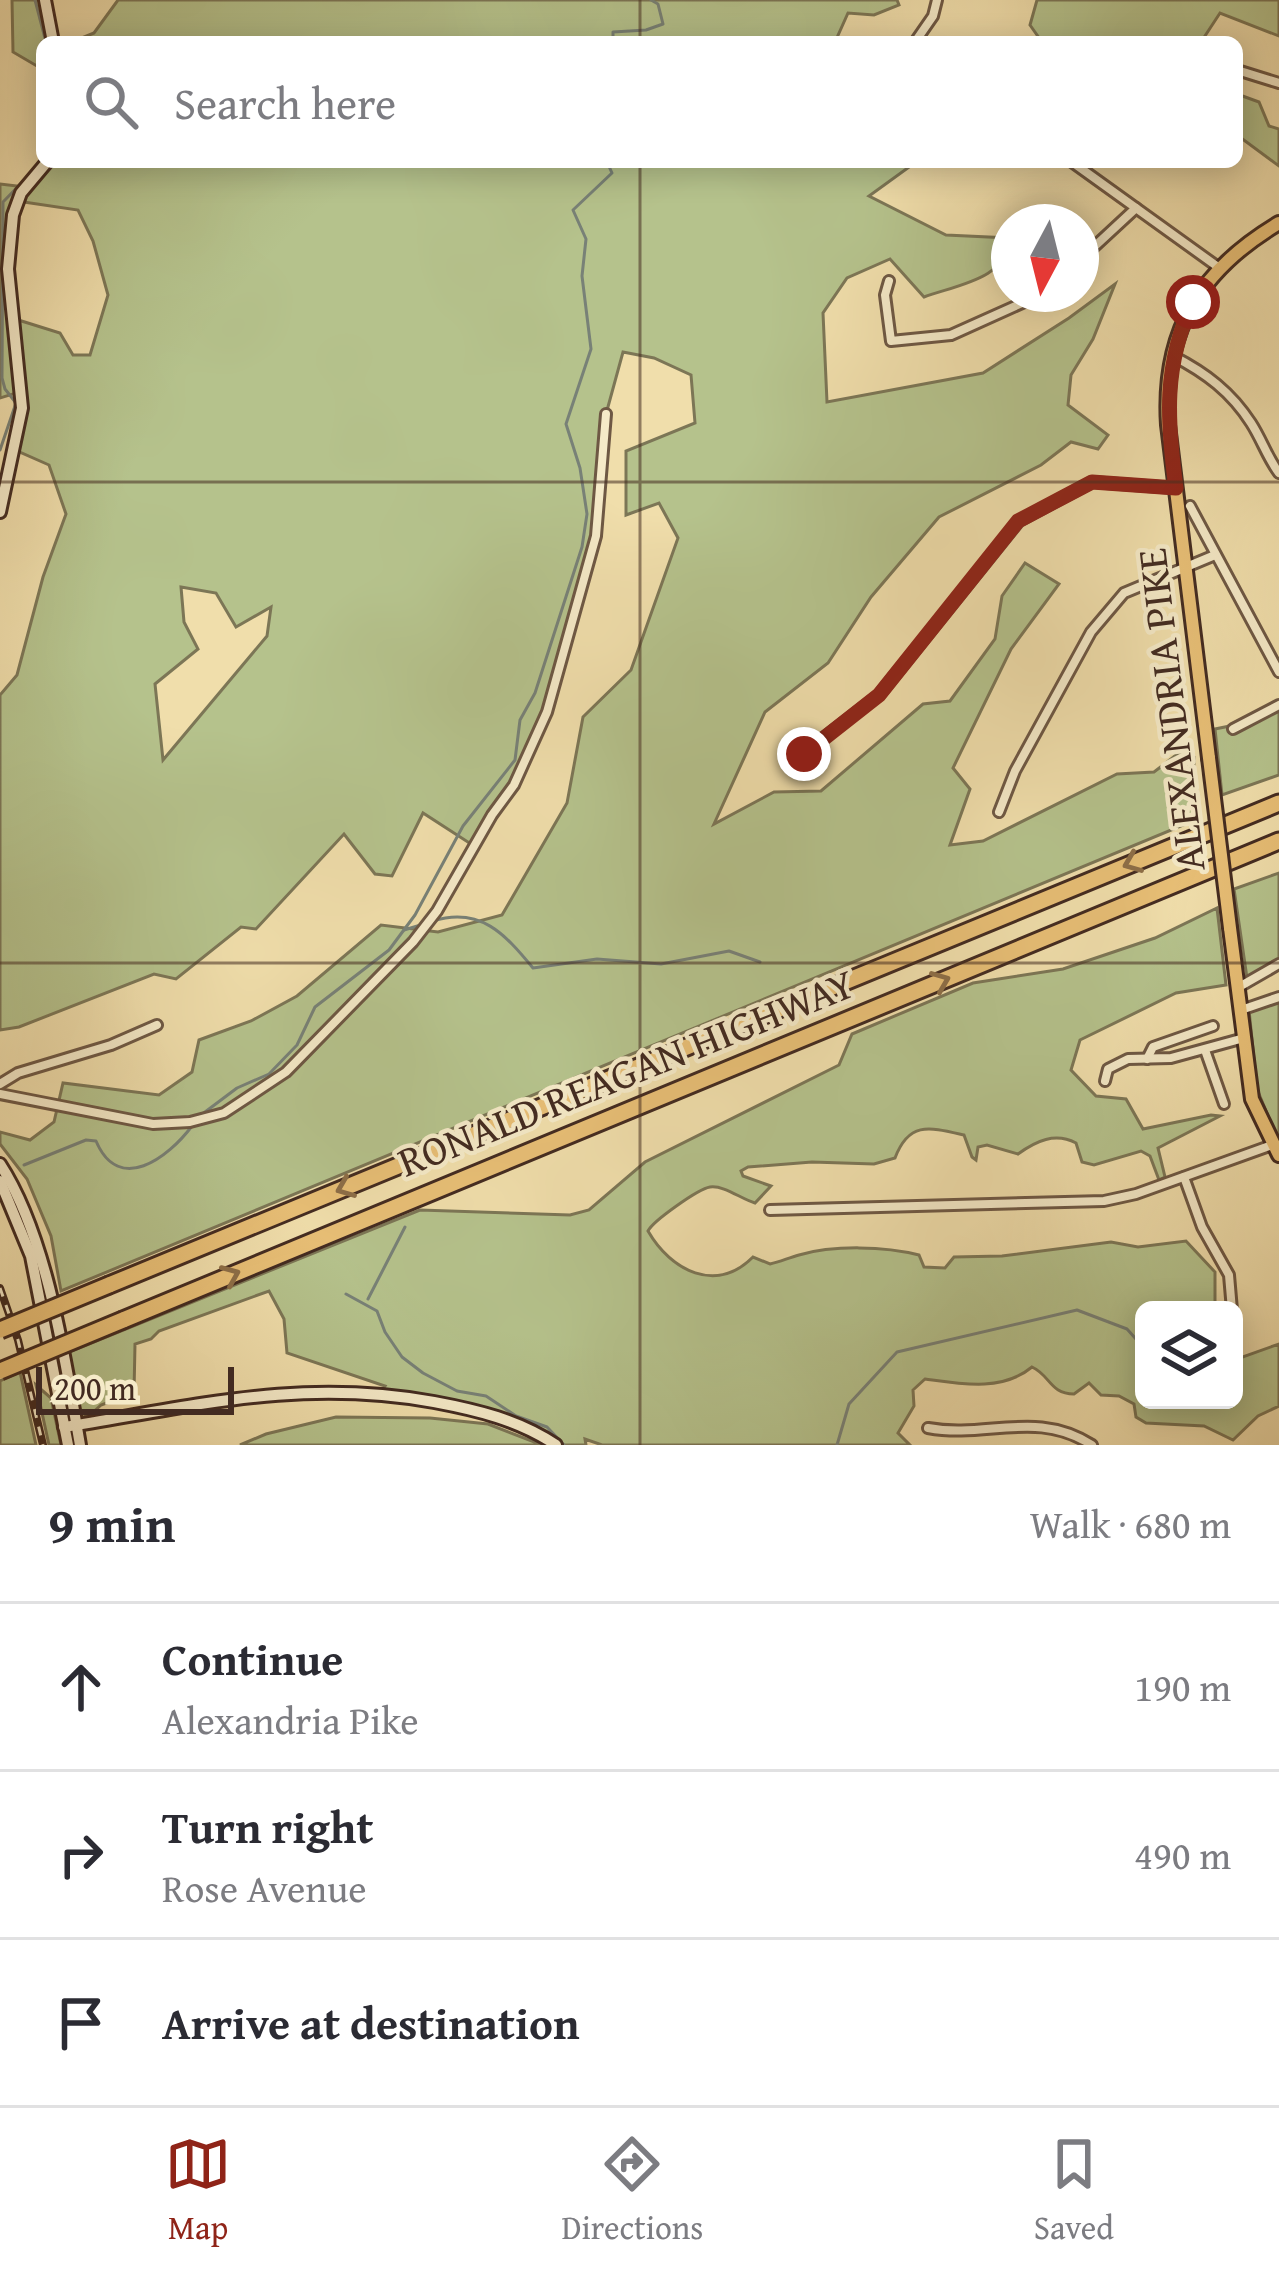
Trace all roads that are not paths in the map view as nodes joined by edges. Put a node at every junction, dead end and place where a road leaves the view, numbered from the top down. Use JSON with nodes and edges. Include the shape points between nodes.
{"nodes":[{"id":1,"x":45,"y":0,"type":"edge"},
{"id":2,"x":937,"y":0,"type":"edge"},
{"id":3,"x":52,"y":36,"type":"edge"},
{"id":4,"x":919,"y":36,"type":"edge"},
{"id":5,"x":1243,"y":72,"type":"edge"},
{"id":6,"x":1279,"y":83,"type":"edge"},
{"id":7,"x":42,"y":168,"type":"edge"},
{"id":8,"x":1080,"y":168,"type":"edge"},
{"id":9,"x":1136,"y":208,"type":"junction"},
{"id":10,"x":1279,"y":223,"type":"edge"},
{"id":11,"x":1099,"y":242,"type":"edge"},
{"id":12,"x":1218,"y":267,"type":"junction"},
{"id":13,"x":889,"y":281,"type":"dead end"},
{"id":14,"x":1001,"y":312,"type":"edge"},
{"id":15,"x":1173,"y":356,"type":"junction"},
{"id":16,"x":606,"y":414,"type":"dead end"},
{"id":17,"x":1279,"y":473,"type":"edge"},
{"id":18,"x":1176,"y":488,"type":"junction"},
{"id":19,"x":1190,"y":506,"type":"dead end"},
{"id":20,"x":0,"y":512,"type":"edge"},
{"id":21,"x":1215,"y":555,"type":"junction"},
{"id":22,"x":1186,"y":568,"type":"junction"},
{"id":23,"x":1279,"y":672,"type":"edge"},
{"id":24,"x":1279,"y":705,"type":"edge"},
{"id":25,"x":1232,"y":729,"type":"dead end"},
{"id":26,"x":796,"y":759,"type":"dead end"},
{"id":27,"x":1279,"y":802,"type":"edge"},
{"id":28,"x":999,"y":812,"type":"dead end"},
{"id":29,"x":1279,"y":841,"type":"edge"},
{"id":30,"x":1279,"y":964,"type":"edge"},
{"id":31,"x":1237,"y":987,"type":"junction"},
{"id":32,"x":1279,"y":997,"type":"edge"},
{"id":33,"x":1240,"y":1010,"type":"junction"},
{"id":34,"x":157,"y":1025,"type":"dead end"},
{"id":35,"x":1213,"y":1026,"type":"dead end"},
{"id":36,"x":1244,"y":1038,"type":"junction"},
{"id":37,"x":1160,"y":1045,"type":"junction"},
{"id":38,"x":1205,"y":1050,"type":"junction"},
{"id":39,"x":1165,"y":1058,"type":"junction"},
{"id":40,"x":1147,"y":1059,"type":"junction"},
{"id":41,"x":1106,"y":1081,"type":"dead end"},
{"id":42,"x":0,"y":1084,"type":"edge"},
{"id":43,"x":0,"y":1094,"type":"edge"},
{"id":44,"x":1224,"y":1104,"type":"dead end"},
{"id":45,"x":1276,"y":1150,"type":"edge"},
{"id":46,"x":0,"y":1164,"type":"edge"},
{"id":47,"x":1184,"y":1178,"type":"junction"},
{"id":48,"x":0,"y":1181,"type":"edge"},
{"id":49,"x":770,"y":1210,"type":"dead end"},
{"id":50,"x":1230,"y":1301,"type":"edge"},
{"id":51,"x":0,"y":1330,"type":"edge"},
{"id":52,"x":0,"y":1371,"type":"edge"},
{"id":53,"x":70,"y":1426,"type":"junction"},
{"id":54,"x":928,"y":1428,"type":"dead end"},
{"id":55,"x":68,"y":1445,"type":"edge"},
{"id":56,"x":80,"y":1445,"type":"edge"},
{"id":57,"x":556,"y":1445,"type":"edge"},
{"id":58,"x":1092,"y":1445,"type":"edge"}],
"edges":[{"from":1,"to":3,"type":"street"},
{"from":2,"to":4,"type":"street"},
{"from":5,"to":6,"type":"street"},
{"from":7,"to":20,"type":"street","via":[[13,215],[8,269],[22,408]]},
{"from":8,"to":9,"type":"street"},
{"from":9,"to":11,"type":"street"},
{"from":9,"to":12,"type":"street"},
{"from":10,"to":12,"type":"main road","name":"ALEXANDRIA PIKE"},
{"from":12,"to":15,"type":"main road","name":"ALEXANDRIA PIKE","via":[[1193,302]]},
{"from":13,"to":14,"type":"street","via":[[893,342],[951,334]]},
{"from":15,"to":17,"type":"street","via":[[1219,382]]},
{"from":15,"to":18,"type":"main road","name":"ALEXANDRIA PIKE","via":[[1167,410]]},
{"from":16,"to":43,"type":"street","via":[[596,536],[547,712],[514,785],[413,942],[286,1072],[224,1113],[153,1124]]},
{"from":18,"to":22,"type":"main road","name":"ALEXANDRIA PIKE"},
{"from":18,"to":26,"type":"street","via":[[1092,482],[1018,521],[879,695]]},
{"from":19,"to":21,"type":"street","name":"ALEXANDRIA PIKE"},
{"from":21,"to":22,"type":"street"},
{"from":21,"to":23,"type":"street","name":"ALEXANDRIA PIKE"},
{"from":22,"to":28,"type":"street","via":[[1124,593],[1083,642]]},
{"from":22,"to":31,"type":"main road","name":"ALEXANDRIA PIKE","bridge":true},
{"from":24,"to":25,"type":"street"},
{"from":27,"to":51,"type":"highway","name":"RONALD REAGAN HIGHWAY","one_way":true,"bridge":true},
{"from":52,"to":29,"type":"highway","name":"RONALD REAGAN HIGHWAY","one_way":true,"bridge":true},
{"from":30,"to":31,"type":"street"},
{"from":31,"to":33,"type":"main road","name":"ALEXANDRIA PIKE"},
{"from":32,"to":33,"type":"street"},
{"from":33,"to":36,"type":"main road","name":"ALEXANDRIA PIKE"},
{"from":34,"to":42,"type":"street"},
{"from":35,"to":37,"type":"street"},
{"from":36,"to":38,"type":"street"},
{"from":36,"to":45,"type":"main road","name":"ALEXANDRIA PIKE","via":[[1252,1099]]},
{"from":37,"to":39,"type":"street"},
{"from":37,"to":40,"type":"street"},
{"from":38,"to":39,"type":"street"},
{"from":38,"to":44,"type":"street"},
{"from":39,"to":40,"type":"street"},
{"from":40,"to":41,"type":"street","via":[[1119,1062]]},
{"from":45,"to":47,"type":"street"},
{"from":46,"to":53,"type":"street","via":[[33,1232]]},
{"from":47,"to":49,"type":"street","via":[[1100,1202]]},
{"from":47,"to":50,"type":"street","via":[[1229,1275]]},
{"from":48,"to":53,"type":"street","via":[[31,1256]]},
{"from":53,"to":55,"type":"street"},
{"from":53,"to":56,"type":"street"},
{"from":53,"to":57,"type":"street","via":[[228,1397],[348,1391],[482,1412]]},
{"from":54,"to":58,"type":"street","via":[[1039,1426]]}]}
